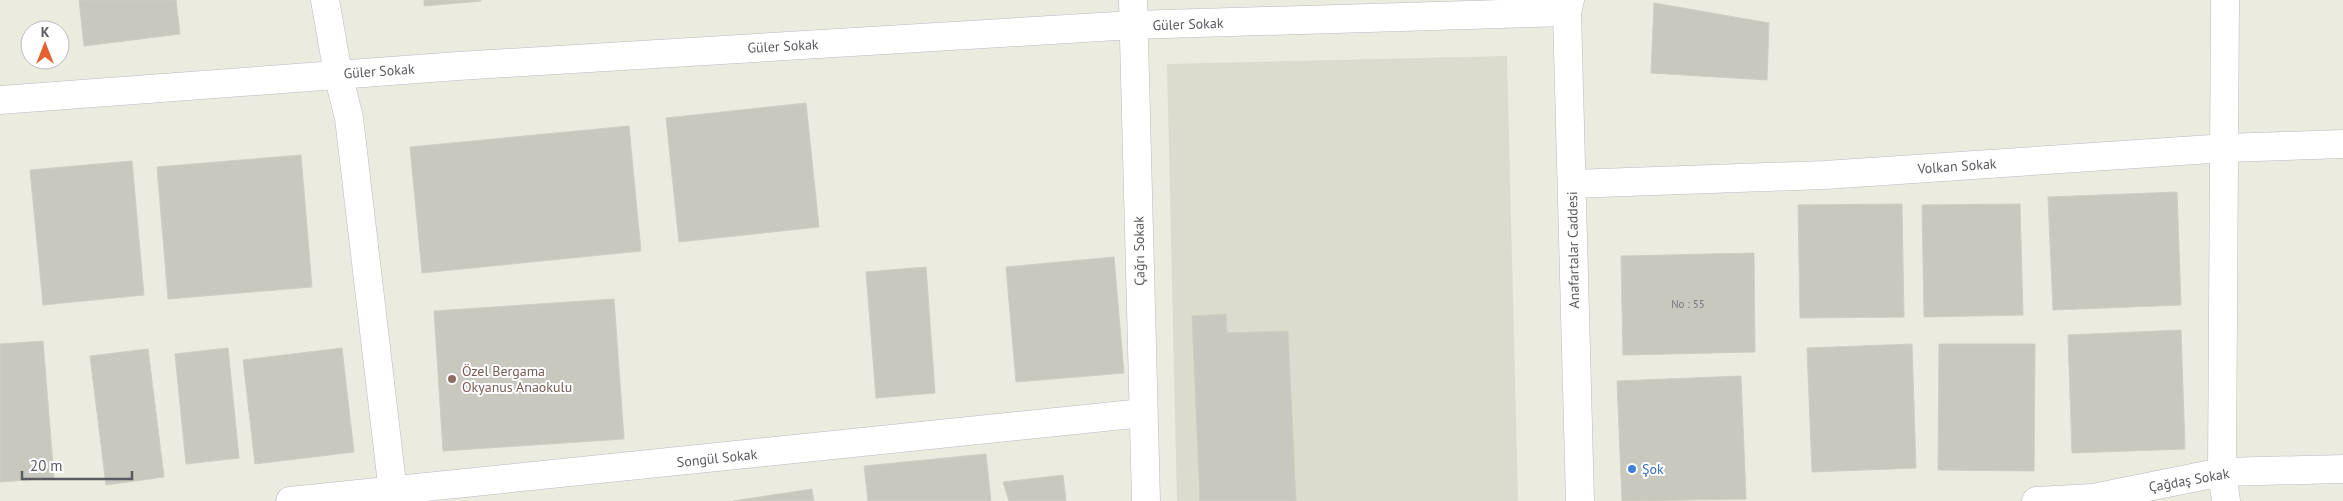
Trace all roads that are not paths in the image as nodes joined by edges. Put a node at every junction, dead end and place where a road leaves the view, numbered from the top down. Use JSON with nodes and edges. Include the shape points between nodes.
{"nodes":[{"id":1,"x":326,"y":0,"type":"edge"},
{"id":2,"x":2225,"y":0,"type":"edge"},
{"id":3,"x":1569,"y":6,"type":"edge"},
{"id":4,"x":1133,"y":13,"type":"edge"},
{"id":5,"x":338,"y":74,"type":"junction"},
{"id":6,"x":0,"y":100,"type":"edge"},
{"id":7,"x":2343,"y":144,"type":"edge"},
{"id":8,"x":2226,"y":148,"type":"junction"},
{"id":9,"x":1572,"y":184,"type":"junction"},
{"id":10,"x":1143,"y":413,"type":"junction"},
{"id":11,"x":2343,"y":469,"type":"edge"},
{"id":12,"x":2222,"y":472,"type":"junction"},
{"id":13,"x":393,"y":496,"type":"edge"},
{"id":14,"x":290,"y":501,"type":"edge"},
{"id":15,"x":1146,"y":501,"type":"edge"},
{"id":16,"x":1580,"y":501,"type":"edge"},
{"id":17,"x":2036,"y":501,"type":"edge"},
{"id":18,"x":2226,"y":501,"type":"edge"}],
"edges":[{"from":1,"to":5,"type":"street"},
{"from":2,"to":8,"type":"street"},
{"from":3,"to":4,"type":"street","name":"Güler Sokak"},
{"from":3,"to":9,"type":"street","name":"Anafartalar Caddesi"},
{"from":4,"to":5,"type":"street","name":"Güler Sokak"},
{"from":4,"to":10,"type":"street","name":"Çağrı Sokak"},
{"from":5,"to":6,"type":"street","name":"Güler Sokak"},
{"from":5,"to":13,"type":"street","via":[[350,127]]},
{"from":7,"to":8,"type":"street","name":"Volkan Sokak"},
{"from":8,"to":9,"type":"street","name":"Volkan Sokak","via":[[1825,175]]},
{"from":8,"to":12,"type":"street"},
{"from":9,"to":16,"type":"street","name":"Anafartalar Caddesi"},
{"from":10,"to":13,"type":"street","name":"Songül Sokak"},
{"from":10,"to":15,"type":"street","name":"Çağrı Sokak"},
{"from":11,"to":12,"type":"street","name":"Çağdaş Sokak"},
{"from":12,"to":17,"type":"street","name":"Çağdaş Sokak","via":[[2093,498]]},
{"from":12,"to":18,"type":"street"},
{"from":13,"to":14,"type":"street","name":"Songül Sokak"}]}
